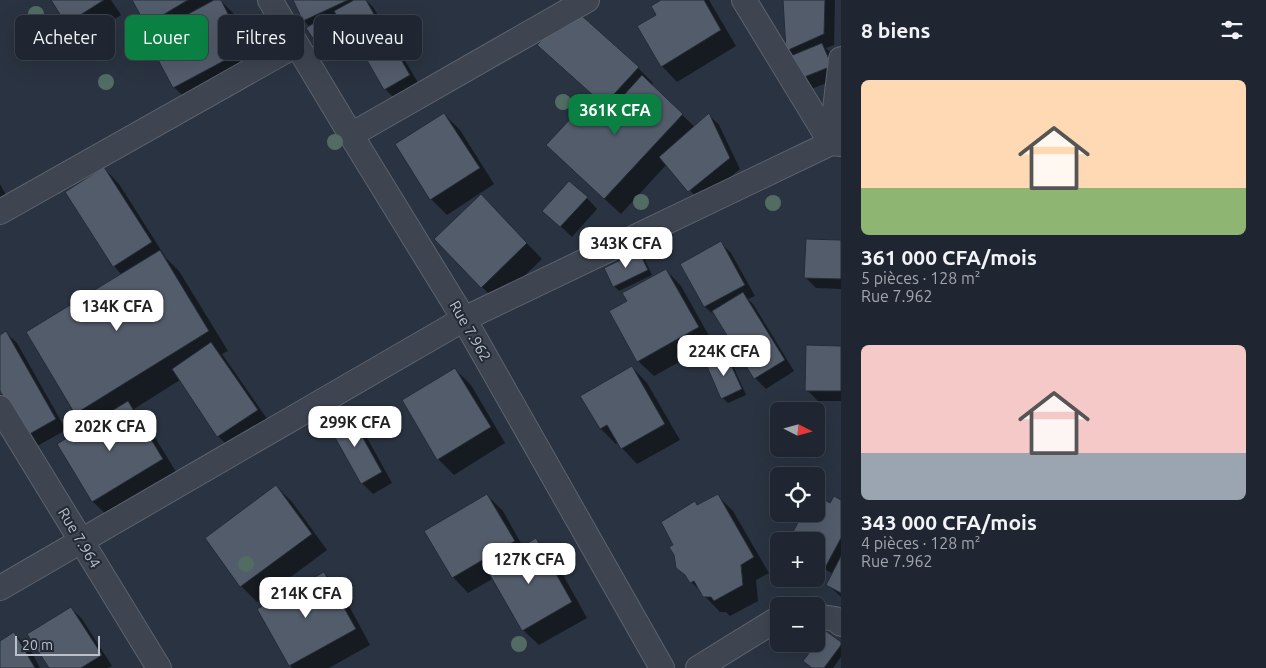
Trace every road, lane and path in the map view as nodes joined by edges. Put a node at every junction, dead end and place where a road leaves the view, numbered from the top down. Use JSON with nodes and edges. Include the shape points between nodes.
{"nodes":[{"id":1,"x":270,"y":0,"type":"edge"},
{"id":2,"x":587,"y":0,"type":"edge"},
{"id":3,"x":744,"y":0,"type":"edge"},
{"id":4,"x":279,"y":15,"type":"edge"},
{"id":5,"x":304,"y":58,"type":"edge"},
{"id":6,"x":841,"y":59,"type":"edge"},
{"id":7,"x":269,"y":60,"type":"edge"},
{"id":8,"x":351,"y":136,"type":"junction"},
{"id":9,"x":836,"y":144,"type":"edge"},
{"id":10,"x":0,"y":212,"type":"edge"},
{"id":11,"x":464,"y":319,"type":"junction"},
{"id":12,"x":0,"y":408,"type":"edge"},
{"id":13,"x":80,"y":540,"type":"junction"},
{"id":14,"x":0,"y":588,"type":"edge"},
{"id":15,"x":825,"y":617,"type":"edge"},
{"id":16,"x":770,"y":624,"type":"edge"},
{"id":17,"x":841,"y":624,"type":"edge"},
{"id":18,"x":159,"y":668,"type":"edge"},
{"id":19,"x":662,"y":668,"type":"edge"},
{"id":20,"x":698,"y":668,"type":"edge"}],
"edges":[{"from":1,"to":4,"type":"street","name":"Rue 7.962"},
{"from":2,"to":8,"type":"street"},
{"from":3,"to":9,"type":"street"},
{"from":5,"to":8,"type":"street","name":"Rue 7.962"},
{"from":6,"to":9,"type":"street"},
{"from":7,"to":10,"type":"street"},
{"from":8,"to":11,"type":"street","name":"Rue 7.962"},
{"from":9,"to":11,"type":"street"},
{"from":11,"to":13,"type":"street"},
{"from":11,"to":19,"type":"street","name":"Rue 7.962"},
{"from":12,"to":13,"type":"street","name":"Rue 7.964"},
{"from":13,"to":14,"type":"street"},
{"from":13,"to":18,"type":"street","name":"Rue 7.964"},
{"from":15,"to":17,"type":"street"},
{"from":16,"to":20,"type":"street"}]}
